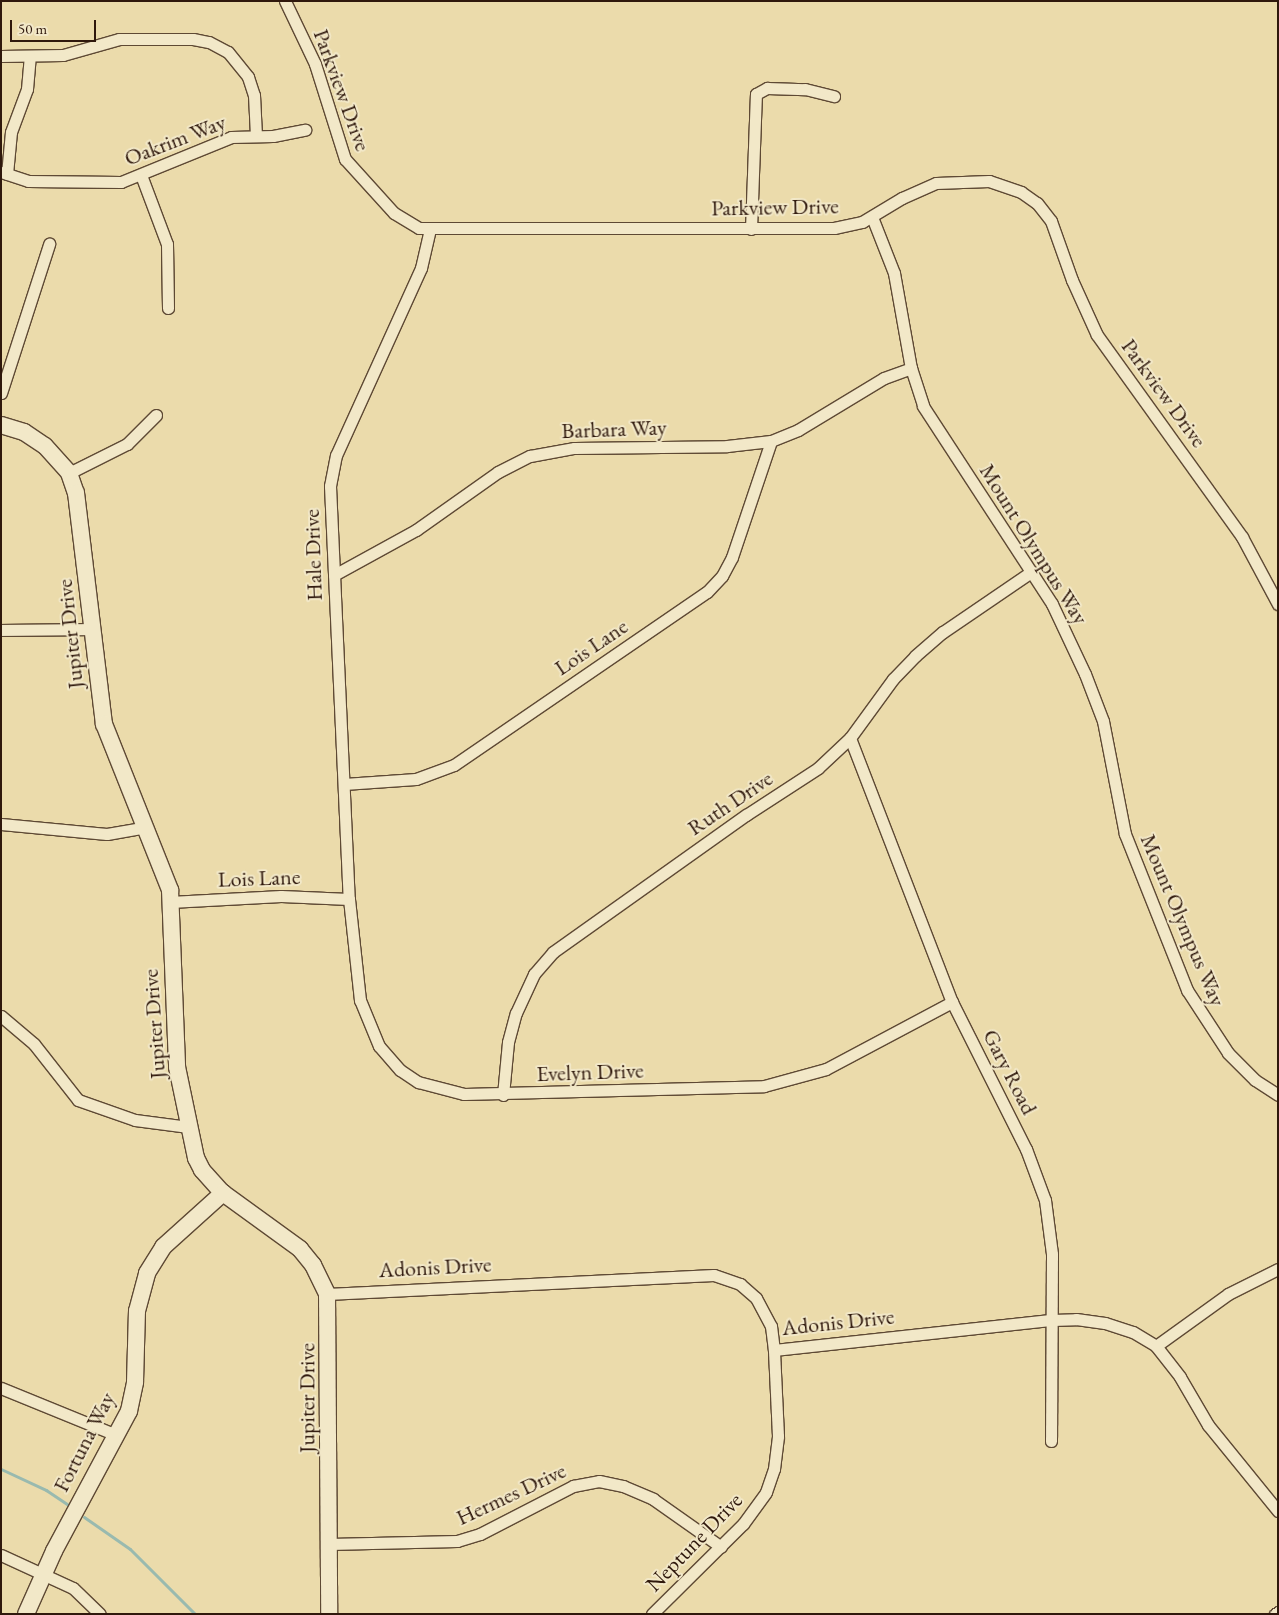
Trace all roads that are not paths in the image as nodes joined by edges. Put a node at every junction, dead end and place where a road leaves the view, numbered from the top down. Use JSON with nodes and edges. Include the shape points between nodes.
{"nodes":[{"id":1,"x":285,"y":1,"type":"edge"},
{"id":2,"x":1,"y":56,"type":"edge"},
{"id":3,"x":30,"y":56,"type":"junction"},
{"id":4,"x":834,"y":96,"type":"dead end"},
{"id":5,"x":305,"y":130,"type":"dead end"},
{"id":6,"x":256,"y":136,"type":"junction"},
{"id":7,"x":4,"y":173,"type":"edge"},
{"id":8,"x":141,"y":175,"type":"junction"},
{"id":9,"x":872,"y":217,"type":"junction"},
{"id":10,"x":430,"y":229,"type":"junction"},
{"id":11,"x":751,"y":229,"type":"junction"},
{"id":12,"x":49,"y":244,"type":"dead end"},
{"id":13,"x":168,"y":308,"type":"dead end"},
{"id":14,"x":911,"y":368,"type":"junction"},
{"id":15,"x":1,"y":392,"type":"edge"},
{"id":16,"x":156,"y":415,"type":"dead end"},
{"id":17,"x":1,"y":425,"type":"edge"},
{"id":18,"x":771,"y":441,"type":"junction"},
{"id":19,"x":69,"y":473,"type":"junction"},
{"id":20,"x":1031,"y":572,"type":"junction"},
{"id":21,"x":334,"y":575,"type":"junction"},
{"id":22,"x":1278,"y":604,"type":"edge"},
{"id":23,"x":91,"y":629,"type":"junction"},
{"id":24,"x":1,"y":630,"type":"edge"},
{"id":25,"x":850,"y":738,"type":"junction"},
{"id":26,"x":344,"y":784,"type":"junction"},
{"id":27,"x":1,"y":824,"type":"edge"},
{"id":28,"x":146,"y":827,"type":"junction"},
{"id":29,"x":349,"y":899,"type":"junction"},
{"id":30,"x":170,"y":902,"type":"junction"},
{"id":31,"x":952,"y":1002,"type":"junction"},
{"id":32,"x":1,"y":1016,"type":"edge"},
{"id":33,"x":503,"y":1095,"type":"junction"},
{"id":34,"x":1278,"y":1095,"type":"edge"},
{"id":35,"x":189,"y":1127,"type":"junction"},
{"id":36,"x":223,"y":1193,"type":"junction"},
{"id":37,"x":1278,"y":1269,"type":"edge"},
{"id":38,"x":327,"y":1294,"type":"junction"},
{"id":39,"x":1052,"y":1320,"type":"junction"},
{"id":40,"x":1156,"y":1346,"type":"junction"},
{"id":41,"x":774,"y":1350,"type":"junction"},
{"id":42,"x":1,"y":1388,"type":"edge"},
{"id":43,"x":116,"y":1435,"type":"junction"},
{"id":44,"x":1051,"y":1441,"type":"dead end"},
{"id":45,"x":1278,"y":1511,"type":"edge"},
{"id":46,"x":329,"y":1544,"type":"junction"},
{"id":47,"x":721,"y":1547,"type":"junction"},
{"id":48,"x":1,"y":1555,"type":"edge"},
{"id":49,"x":44,"y":1574,"type":"junction"},
{"id":50,"x":26,"y":1614,"type":"edge"},
{"id":51,"x":100,"y":1614,"type":"edge"},
{"id":52,"x":329,"y":1614,"type":"edge"},
{"id":53,"x":652,"y":1614,"type":"edge"}],
"edges":[{"from":1,"to":10,"type":"street","name":"Parkview Drive","via":[[315,64],[337,140],[349,166],[394,213],[410,224]]},
{"from":2,"to":3,"type":"street"},
{"from":3,"to":6,"type":"street","via":[[71,54],[114,40],[193,39],[209,42],[228,52],[248,77],[254,96]]},
{"from":3,"to":7,"type":"street","via":[[27,89],[11,132]]},
{"from":4,"to":11,"type":"street","via":[[797,88],[768,88],[756,94]]},
{"from":5,"to":6,"type":"street","name":"Oakrim Way"},
{"from":6,"to":8,"type":"street","name":"Oakrim Way","via":[[226,139]]},
{"from":7,"to":8,"type":"street","name":"Oakrim Way","via":[[28,181],[73,182],[121,182]]},
{"from":8,"to":13,"type":"street","via":[[167,244]]},
{"from":9,"to":11,"type":"street","name":"Parkview Drive","via":[[852,226],[834,228]]},
{"from":9,"to":14,"type":"street","name":"Mount Olympus Way","via":[[899,292]]},
{"from":9,"to":22,"type":"street","name":"Parkview Drive","via":[[920,189],[952,180],[1004,185],[1037,203],[1051,221],[1072,280],[1097,335],[1242,537]]},
{"from":10,"to":11,"type":"street","name":"Parkview Drive","via":[[476,226]]},
{"from":10,"to":21,"type":"street","name":"Hale Drive","via":[[421,268],[333,465],[330,486]]},
{"from":12,"to":15,"type":"street"},
{"from":14,"to":18,"type":"street","name":"Barbara Way","via":[[884,378],[798,430]]},
{"from":14,"to":20,"type":"street","name":"Mount Olympus Way","via":[[928,415]]},
{"from":16,"to":19,"type":"street","via":[[127,444]]},
{"from":17,"to":19,"type":"street","name":"Jupiter Drive","via":[[24,432],[45,446]]},
{"from":18,"to":21,"type":"street","name":"Barbara Way","via":[[727,446],[574,448],[530,456],[498,472],[416,530]]},
{"from":18,"to":26,"type":"street","name":"Lois Lane","via":[[732,558],[722,576],[707,592],[454,765],[416,779]]},
{"from":19,"to":23,"type":"street","name":"Jupiter Drive","via":[[80,518]]},
{"from":20,"to":25,"type":"street","name":"Ruth Drive","via":[[943,632],[915,656],[893,679]]},
{"from":20,"to":34,"type":"street","name":"Mount Olympus Way","via":[[1064,627],[1104,721],[1125,834],[1187,990],[1207,1026],[1228,1054],[1254,1080]]},
{"from":21,"to":26,"type":"street","name":"Hale Drive"},
{"from":23,"to":24,"type":"street"},
{"from":23,"to":28,"type":"street","name":"Jupiter Drive","via":[[104,724]]},
{"from":25,"to":31,"type":"street","name":"Gary Road"},
{"from":25,"to":33,"type":"street","name":"Ruth Drive","via":[[805,778],[746,815],[573,936],[543,962],[525,988],[516,1013],[508,1042]]},
{"from":26,"to":29,"type":"street","name":"Hale Drive"},
{"from":27,"to":28,"type":"street","via":[[107,834]]},
{"from":28,"to":30,"type":"street","name":"Jupiter Drive","via":[[167,879]]},
{"from":29,"to":30,"type":"street","name":"Lois Lane","via":[[281,896]]},
{"from":29,"to":33,"type":"street","name":"Evelyn Drive","via":[[360,1000],[367,1023],[388,1058],[408,1077],[440,1091]]},
{"from":30,"to":35,"type":"street","name":"Jupiter Drive","via":[[175,1039]]},
{"from":31,"to":33,"type":"street","name":"Evelyn Drive","via":[[826,1069],[776,1085]]},
{"from":31,"to":39,"type":"street","name":"Gary Road","via":[[1040,1182],[1051,1236]]},
{"from":32,"to":35,"type":"street","via":[[34,1044],[78,1100],[135,1120]]},
{"from":35,"to":36,"type":"street","name":"Jupiter Drive","via":[[202,1170]]},
{"from":36,"to":38,"type":"street","name":"Jupiter Drive","via":[[300,1250],[313,1265]]},
{"from":36,"to":43,"type":"street","name":"Fortuna Way","via":[[163,1247],[147,1273],[137,1312],[134,1392]]},
{"from":37,"to":40,"type":"street","via":[[1228,1294]]},
{"from":38,"to":41,"type":"street","name":"Adonis Drive","via":[[714,1275],[740,1284],[756,1298],[771,1326]]},
{"from":38,"to":46,"type":"street","name":"Jupiter Drive"},
{"from":39,"to":40,"type":"street","name":"Adonis Drive","via":[[1076,1318],[1105,1322],[1133,1332]]},
{"from":39,"to":41,"type":"street","name":"Adonis Drive"},
{"from":39,"to":44,"type":"street","name":"Gary Road"},
{"from":40,"to":45,"type":"street","name":"Adonis Drive","via":[[1180,1376],[1208,1425]]},
{"from":41,"to":47,"type":"street","name":"Neptune Drive","via":[[778,1436],[774,1469],[760,1503]]},
{"from":42,"to":43,"type":"street"},
{"from":43,"to":49,"type":"street","name":"Fortuna Way"},
{"from":46,"to":47,"type":"street","name":"Hermes Drive","via":[[457,1541],[480,1534],[573,1486],[599,1481],[623,1486],[653,1499]]},
{"from":46,"to":52,"type":"street","name":"Jupiter Drive"},
{"from":47,"to":53,"type":"street","name":"Neptune Drive"},
{"from":48,"to":49,"type":"street"},
{"from":49,"to":50,"type":"street","name":"Fortuna Way"},
{"from":49,"to":51,"type":"street","via":[[73,1588]]}]}
